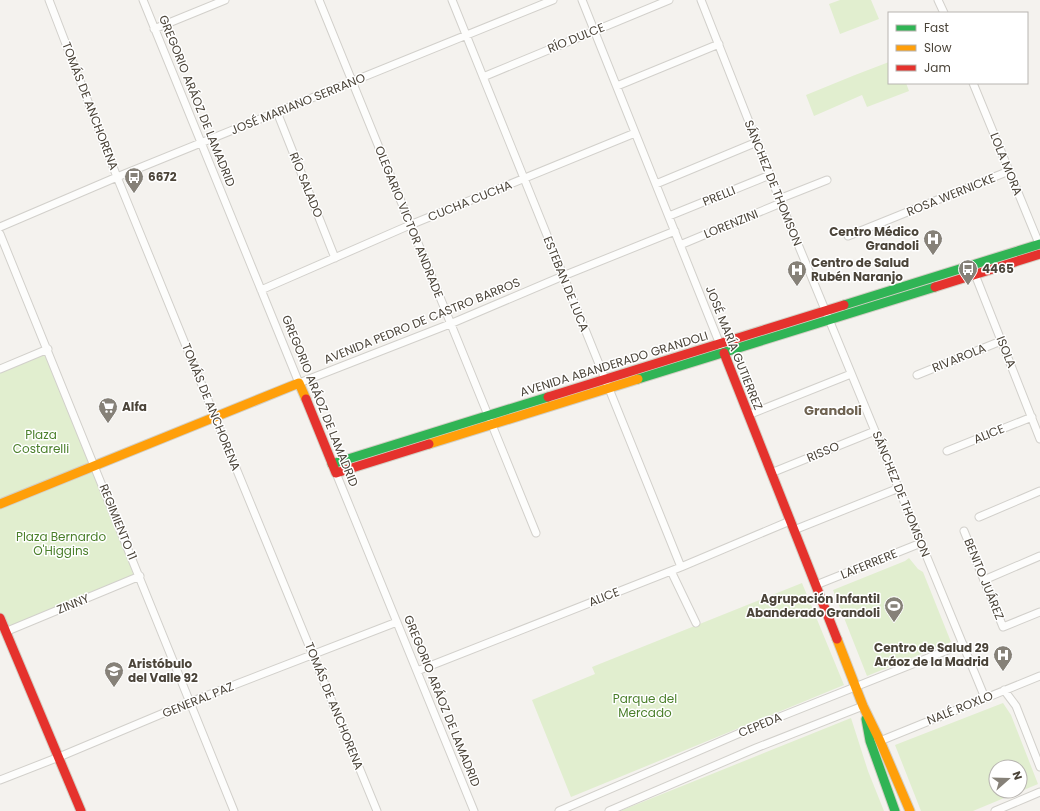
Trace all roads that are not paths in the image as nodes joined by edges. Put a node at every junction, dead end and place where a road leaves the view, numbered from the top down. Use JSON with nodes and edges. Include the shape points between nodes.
{"nodes":[{"id":1,"x":49,"y":0,"type":"edge"},
{"id":2,"x":143,"y":0,"type":"edge"},
{"id":3,"x":225,"y":0,"type":"edge"},
{"id":4,"x":319,"y":0,"type":"edge"},
{"id":5,"x":452,"y":0,"type":"edge"},
{"id":6,"x":552,"y":0,"type":"edge"},
{"id":7,"x":582,"y":0,"type":"edge"},
{"id":8,"x":669,"y":0,"type":"edge"},
{"id":9,"x":701,"y":0,"type":"edge"},
{"id":10,"x":938,"y":0,"type":"edge"},
{"id":11,"x":944,"y":12,"type":"edge"},
{"id":12,"x":154,"y":29,"type":"junction"},
{"id":13,"x":594,"y":30,"type":"junction"},
{"id":14,"x":466,"y":35,"type":"junction"},
{"id":15,"x":719,"y":44,"type":"junction"},
{"id":16,"x":483,"y":77,"type":"junction"},
{"id":17,"x":352,"y":82,"type":"junction"},
{"id":18,"x":973,"y":84,"type":"edge"},
{"id":19,"x":617,"y":86,"type":"junction"},
{"id":20,"x":277,"y":112,"type":"junction"},
{"id":21,"x":635,"y":133,"type":"junction"},
{"id":22,"x":757,"y":142,"type":"junction"},
{"id":23,"x":201,"y":143,"type":"junction"},
{"id":24,"x":1009,"y":171,"type":"junction"},
{"id":25,"x":770,"y":175,"type":"junction"},
{"id":26,"x":117,"y":177,"type":"junction"},
{"id":27,"x":524,"y":179,"type":"junction"},
{"id":28,"x":827,"y":180,"type":"dead end"},
{"id":29,"x":656,"y":184,"type":"junction"},
{"id":30,"x":780,"y":201,"type":"junction"},
{"id":31,"x":669,"y":216,"type":"junction"},
{"id":32,"x":410,"y":225,"type":"junction"},
{"id":33,"x":0,"y":227,"type":"edge"},
{"id":34,"x":675,"y":231,"type":"junction"},
{"id":35,"x":0,"y":234,"type":"edge"},
{"id":36,"x":848,"y":236,"type":"dead end"},
{"id":37,"x":680,"y":245,"type":"junction"},
{"id":38,"x":1040,"y":247,"type":"edge"},
{"id":39,"x":335,"y":258,"type":"junction"},
{"id":40,"x":973,"y":270,"type":"junction"},
{"id":41,"x":563,"y":276,"type":"junction"},
{"id":42,"x":261,"y":290,"type":"junction"},
{"id":43,"x":825,"y":310,"type":"junction"},
{"id":44,"x":829,"y":319,"type":"junction"},
{"id":45,"x":450,"y":324,"type":"junction"},
{"id":46,"x":1001,"y":341,"type":"junction"},
{"id":47,"x":722,"y":348,"type":"junction"},
{"id":48,"x":48,"y":349,"type":"junction"},
{"id":49,"x":0,"y":369,"type":"edge"},
{"id":50,"x":851,"y":374,"type":"junction"},
{"id":51,"x":917,"y":375,"type":"dead end"},
{"id":52,"x":299,"y":383,"type":"junction"},
{"id":53,"x":606,"y":383,"type":"junction"},
{"id":54,"x":748,"y":415,"type":"junction"},
{"id":55,"x":215,"y":417,"type":"junction"},
{"id":56,"x":1032,"y":417,"type":"junction"},
{"id":57,"x":489,"y":420,"type":"junction"},
{"id":58,"x":875,"y":430,"type":"junction"},
{"id":59,"x":1040,"y":439,"type":"edge"},
{"id":60,"x":948,"y":451,"type":"dead end"},
{"id":61,"x":95,"y":465,"type":"junction"},
{"id":62,"x":334,"y":468,"type":"junction"},
{"id":63,"x":771,"y":474,"type":"junction"},
{"id":64,"x":898,"y":488,"type":"junction"},
{"id":65,"x":1040,"y":491,"type":"edge"},
{"id":66,"x":0,"y":504,"type":"edge"},
{"id":67,"x":979,"y":517,"type":"dead end"},
{"id":68,"x":792,"y":525,"type":"junction"},
{"id":69,"x":964,"y":532,"type":"dead end"},
{"id":70,"x":536,"y":533,"type":"dead end"},
{"id":71,"x":922,"y":543,"type":"junction"},
{"id":72,"x":1040,"y":556,"type":"edge"},
{"id":73,"x":681,"y":568,"type":"junction"},
{"id":74,"x":671,"y":571,"type":"junction"},
{"id":75,"x":140,"y":576,"type":"junction"},
{"id":76,"x":984,"y":580,"type":"junction"},
{"id":77,"x":816,"y":585,"type":"junction"},
{"id":78,"x":1040,"y":612,"type":"edge"},
{"id":79,"x":0,"y":618,"type":"edge"},
{"id":80,"x":397,"y":622,"type":"junction"},
{"id":81,"x":696,"y":623,"type":"dead end"},
{"id":82,"x":6,"y":632,"type":"junction"},
{"id":83,"x":963,"y":644,"type":"junction"},
{"id":84,"x":313,"y":655,"type":"junction"},
{"id":85,"x":416,"y":671,"type":"junction"},
{"id":86,"x":1040,"y":676,"type":"edge"},
{"id":87,"x":856,"y":686,"type":"junction"},
{"id":88,"x":1004,"y":690,"type":"junction"},
{"id":89,"x":985,"y":698,"type":"junction"},
{"id":90,"x":190,"y":702,"type":"junction"},
{"id":91,"x":864,"y":706,"type":"junction"},
{"id":92,"x":880,"y":740,"type":"junction"},
{"id":93,"x":59,"y":757,"type":"junction"},
{"id":94,"x":1040,"y":767,"type":"edge"},
{"id":95,"x":0,"y":780,"type":"edge"},
{"id":96,"x":1040,"y":792,"type":"edge"},
{"id":97,"x":81,"y":811,"type":"edge"},
{"id":98,"x":234,"y":811,"type":"edge"},
{"id":99,"x":377,"y":811,"type":"edge"},
{"id":100,"x":474,"y":811,"type":"edge"},
{"id":101,"x":559,"y":811,"type":"edge"},
{"id":102,"x":608,"y":811,"type":"edge"},
{"id":103,"x":895,"y":811,"type":"edge"},
{"id":104,"x":910,"y":811,"type":"edge"},
{"id":105,"x":995,"y":811,"type":"edge"}],
"edges":[{"from":1,"to":26,"type":"street","name":"TOMÁS DE ANCHORENA"},
{"from":2,"to":12,"type":"street","name":"GREGORIO ARÁOZ DE LAMADRID"},
{"from":3,"to":12,"type":"street"},
{"from":4,"to":17,"type":"street","name":"OLEGARIO VICTOR ANDRADE"},
{"from":5,"to":14,"type":"street","name":"ESTEBAN DE LUCA"},
{"from":6,"to":14,"type":"street","name":"JOSÉ MARIANO SERRANO"},
{"from":7,"to":13,"type":"street","name":"JOSÉ MARÍA GUTIERREZ"},
{"from":8,"to":13,"type":"street","name":"RÍO DULCE"},
{"from":9,"to":15,"type":"street","name":"SÁNCHEZ DE THOMSON"},
{"from":10,"to":11,"type":"street"},
{"from":12,"to":23,"type":"street","name":"GREGORIO ARÁOZ DE LAMADRID"},
{"from":13,"to":16,"type":"street","name":"RÍO DULCE"},
{"from":13,"to":19,"type":"street","name":"JOSÉ MARÍA GUTIERREZ"},
{"from":14,"to":16,"type":"street","name":"ESTEBAN DE LUCA"},
{"from":14,"to":17,"type":"street","name":"JOSÉ MARIANO SERRANO"},
{"from":15,"to":19,"type":"street"},
{"from":15,"to":22,"type":"street","name":"SÁNCHEZ DE THOMSON"},
{"from":16,"to":27,"type":"street","name":"ESTEBAN DE LUCA"},
{"from":17,"to":20,"type":"street","name":"JOSÉ MARIANO SERRANO"},
{"from":17,"to":32,"type":"street","name":"OLEGARIO VICTOR ANDRADE"},
{"from":18,"to":24,"type":"street","name":"LOLA MORA"},
{"from":19,"to":21,"type":"street","name":"JOSÉ MARÍA GUTIERREZ"},
{"from":20,"to":23,"type":"street","name":"JOSÉ MARIANO SERRANO"},
{"from":20,"to":39,"type":"street","name":"RÍO SALADO"},
{"from":21,"to":27,"type":"street","name":"CUCHA CUCHA"},
{"from":21,"to":29,"type":"street","name":"JOSÉ MARÍA GUTIERREZ"},
{"from":22,"to":25,"type":"street","name":"SÁNCHEZ DE THOMSON"},
{"from":22,"to":29,"type":"street"},
{"from":23,"to":26,"type":"street","name":"JOSÉ MARIANO SERRANO"},
{"from":23,"to":42,"type":"street","name":"GREGORIO ARÁOZ DE LAMADRID"},
{"from":24,"to":36,"type":"street","name":"ROSA WERNICKE"},
{"from":24,"to":38,"type":"street","name":"LOLA MORA"},
{"from":25,"to":30,"type":"street","name":"SÁNCHEZ DE THOMSON"},
{"from":25,"to":31,"type":"street","name":"PRELLI"},
{"from":26,"to":33,"type":"street","name":"JOSÉ MARIANO SERRANO"},
{"from":26,"to":55,"type":"street","name":"TOMÁS DE ANCHORENA"},
{"from":27,"to":32,"type":"street","name":"CUCHA CUCHA"},
{"from":27,"to":41,"type":"street","name":"ESTEBAN DE LUCA"},
{"from":28,"to":30,"type":"street","name":"LORENZINI"},
{"from":29,"to":31,"type":"street","name":"JOSÉ MARÍA GUTIERREZ"},
{"from":30,"to":37,"type":"street","name":"LORENZINI"},
{"from":30,"to":43,"type":"street","name":"SÁNCHEZ DE THOMSON"},
{"from":31,"to":34,"type":"street","name":"JOSÉ MARÍA GUTIERREZ"},
{"from":32,"to":39,"type":"street","name":"CUCHA CUCHA"},
{"from":32,"to":45,"type":"street","name":"OLEGARIO VICTOR ANDRADE"},
{"from":34,"to":37,"type":"street","name":"JOSÉ MARÍA GUTIERREZ"},
{"from":34,"to":41,"type":"street","name":"AVENIDA PEDRO DE CASTRO BARROS"},
{"from":35,"to":48,"type":"street","name":"REGIMIENTO 11"},
{"from":37,"to":47,"type":"street","name":"JOSÉ MARÍA GUTIERREZ"},
{"from":38,"to":40,"type":"street","name":"AVENIDA ABANDERADO GRANDOLI"},
{"from":39,"to":42,"type":"street","name":"CUCHA CUCHA"},
{"from":40,"to":43,"type":"street","name":"AVENIDA ABANDERADO GRANDOLI"},
{"from":40,"to":44,"type":"street","name":"AVENIDA ABANDERADO GRANDOLI"},
{"from":40,"to":46,"type":"street","name":"ISOLA"},
{"from":41,"to":45,"type":"street","name":"AVENIDA PEDRO DE CASTRO BARROS"},
{"from":41,"to":53,"type":"street","name":"ESTEBAN DE LUCA"},
{"from":42,"to":52,"type":"street","name":"GREGORIO ARÁOZ DE LAMADRID"},
{"from":43,"to":44,"type":"street","name":"SÁNCHEZ DE THOMSON"},
{"from":43,"to":47,"type":"street","name":"AVENIDA ABANDERADO GRANDOLI"},
{"from":44,"to":47,"type":"street","name":"AVENIDA ABANDERADO GRANDOLI"},
{"from":44,"to":50,"type":"street","name":"SÁNCHEZ DE THOMSON"},
{"from":45,"to":52,"type":"street","name":"AVENIDA PEDRO DE CASTRO BARROS"},
{"from":45,"to":57,"type":"street","name":"OLEGARIO VICTOR ANDRADE"},
{"from":46,"to":51,"type":"street","name":"RIVAROLA"},
{"from":46,"to":56,"type":"street","name":"ISOLA"},
{"from":47,"to":53,"type":"street","name":"AVENIDA ABANDERADO GRANDOLI"},
{"from":47,"to":54,"type":"street","name":"JOSÉ MARÍA GUTIERREZ"},
{"from":48,"to":49,"type":"street"},
{"from":48,"to":61,"type":"street","name":"REGIMIENTO 11"},
{"from":50,"to":54,"type":"street"},
{"from":50,"to":58,"type":"street","name":"SÁNCHEZ DE THOMSON"},
{"from":52,"to":55,"type":"street","name":"AVENIDA PEDRO DE CASTRO BARROS"},
{"from":52,"to":62,"type":"street","name":"GREGORIO ARÁOZ DE LAMADRID"},
{"from":53,"to":57,"type":"street","name":"AVENIDA ABANDERADO GRANDOLI"},
{"from":53,"to":73,"type":"street","name":"ESTEBAN DE LUCA"},
{"from":54,"to":63,"type":"street","name":"JOSÉ MARÍA GUTIERREZ"},
{"from":55,"to":61,"type":"street","name":"AVENIDA PEDRO DE CASTRO BARROS"},
{"from":55,"to":84,"type":"street","name":"TOMÁS DE ANCHORENA"},
{"from":56,"to":59,"type":"street","name":"ISOLA"},
{"from":56,"to":60,"type":"street","name":"ALICE"},
{"from":57,"to":62,"type":"street","name":"AVENIDA ABANDERADO GRANDOLI"},
{"from":57,"to":70,"type":"street","name":"OLEGARIO VICTOR ANDRADE"},
{"from":58,"to":63,"type":"street","name":"RISSO"},
{"from":58,"to":64,"type":"street","name":"SÁNCHEZ DE THOMSON"},
{"from":61,"to":66,"type":"street","name":"AVENIDA PEDRO DE CASTRO BARROS"},
{"from":61,"to":75,"type":"street","name":"REGIMIENTO 11"},
{"from":62,"to":80,"type":"street","name":"GREGORIO ARÁOZ DE LAMADRID"},
{"from":63,"to":68,"type":"street","name":"JOSÉ MARÍA GUTIERREZ"},
{"from":64,"to":68,"type":"street","name":"ALICE"},
{"from":64,"to":71,"type":"street","name":"SÁNCHEZ DE THOMSON"},
{"from":65,"to":67,"type":"street"},
{"from":68,"to":73,"type":"street","name":"ALICE"},
{"from":68,"to":77,"type":"street","name":"JOSÉ MARÍA GUTIERREZ"},
{"from":69,"to":76,"type":"street","name":"BENITO JUÁREZ"},
{"from":71,"to":77,"type":"street","name":"LAFERRERE"},
{"from":71,"to":83,"type":"street","name":"SÁNCHEZ DE THOMSON"},
{"from":72,"to":76,"type":"street"},
{"from":73,"to":74,"type":"street","name":"ALICE"},
{"from":74,"to":81,"type":"street"},
{"from":74,"to":85,"type":"street","name":"ALICE"},
{"from":75,"to":82,"type":"street","name":"ZINNY"},
{"from":75,"to":90,"type":"street","name":"REGIMIENTO 11"},
{"from":76,"to":78,"type":"street","name":"BENITO JUÁREZ","via":[[1003,627]]},
{"from":77,"to":87,"type":"street","name":"JOSÉ MARÍA GUTIERREZ"},
{"from":79,"to":82,"type":"street"},
{"from":80,"to":84,"type":"street","name":"GENERAL PAZ"},
{"from":80,"to":85,"type":"street","name":"GREGORIO ARÁOZ DE LAMADRID"},
{"from":82,"to":93,"type":"street"},
{"from":83,"to":87,"type":"street","name":"CEPEDA"},
{"from":83,"to":89,"type":"street","name":"SÁNCHEZ DE THOMSON"},
{"from":84,"to":90,"type":"street","name":"GENERAL PAZ"},
{"from":84,"to":99,"type":"street","name":"TOMÁS DE ANCHORENA"},
{"from":85,"to":100,"type":"street","name":"GREGORIO ARÁOZ DE LAMADRID"},
{"from":86,"to":88,"type":"street","name":"NALÉ ROXLO"},
{"from":87,"to":91,"type":"street","name":"JOSÉ MARÍA GUTIERREZ"},
{"from":87,"to":101,"type":"street","name":"CEPEDA"},
{"from":88,"to":89,"type":"street","name":"NALÉ ROXLO"},
{"from":88,"to":94,"type":"street","via":[[1016,706]]},
{"from":89,"to":92,"type":"street","name":"NALÉ ROXLO"},
{"from":90,"to":93,"type":"street","name":"GENERAL PAZ"},
{"from":90,"to":98,"type":"street","name":"REGIMIENTO 11"},
{"from":91,"to":92,"type":"street","name":"JOSÉ MARÍA GUTIERREZ"},
{"from":91,"to":102,"type":"street","name":"CEPEDA","via":[[756,748]]},
{"from":91,"to":103,"type":"street","name":"JOSÉ MARÍA GUTIERREZ","via":[[870,741]]},
{"from":92,"to":104,"type":"street","name":"JOSÉ MARÍA GUTIERREZ"},
{"from":93,"to":95,"type":"street","name":"GENERAL PAZ"},
{"from":93,"to":97,"type":"street"},
{"from":96,"to":105,"type":"street"}]}
